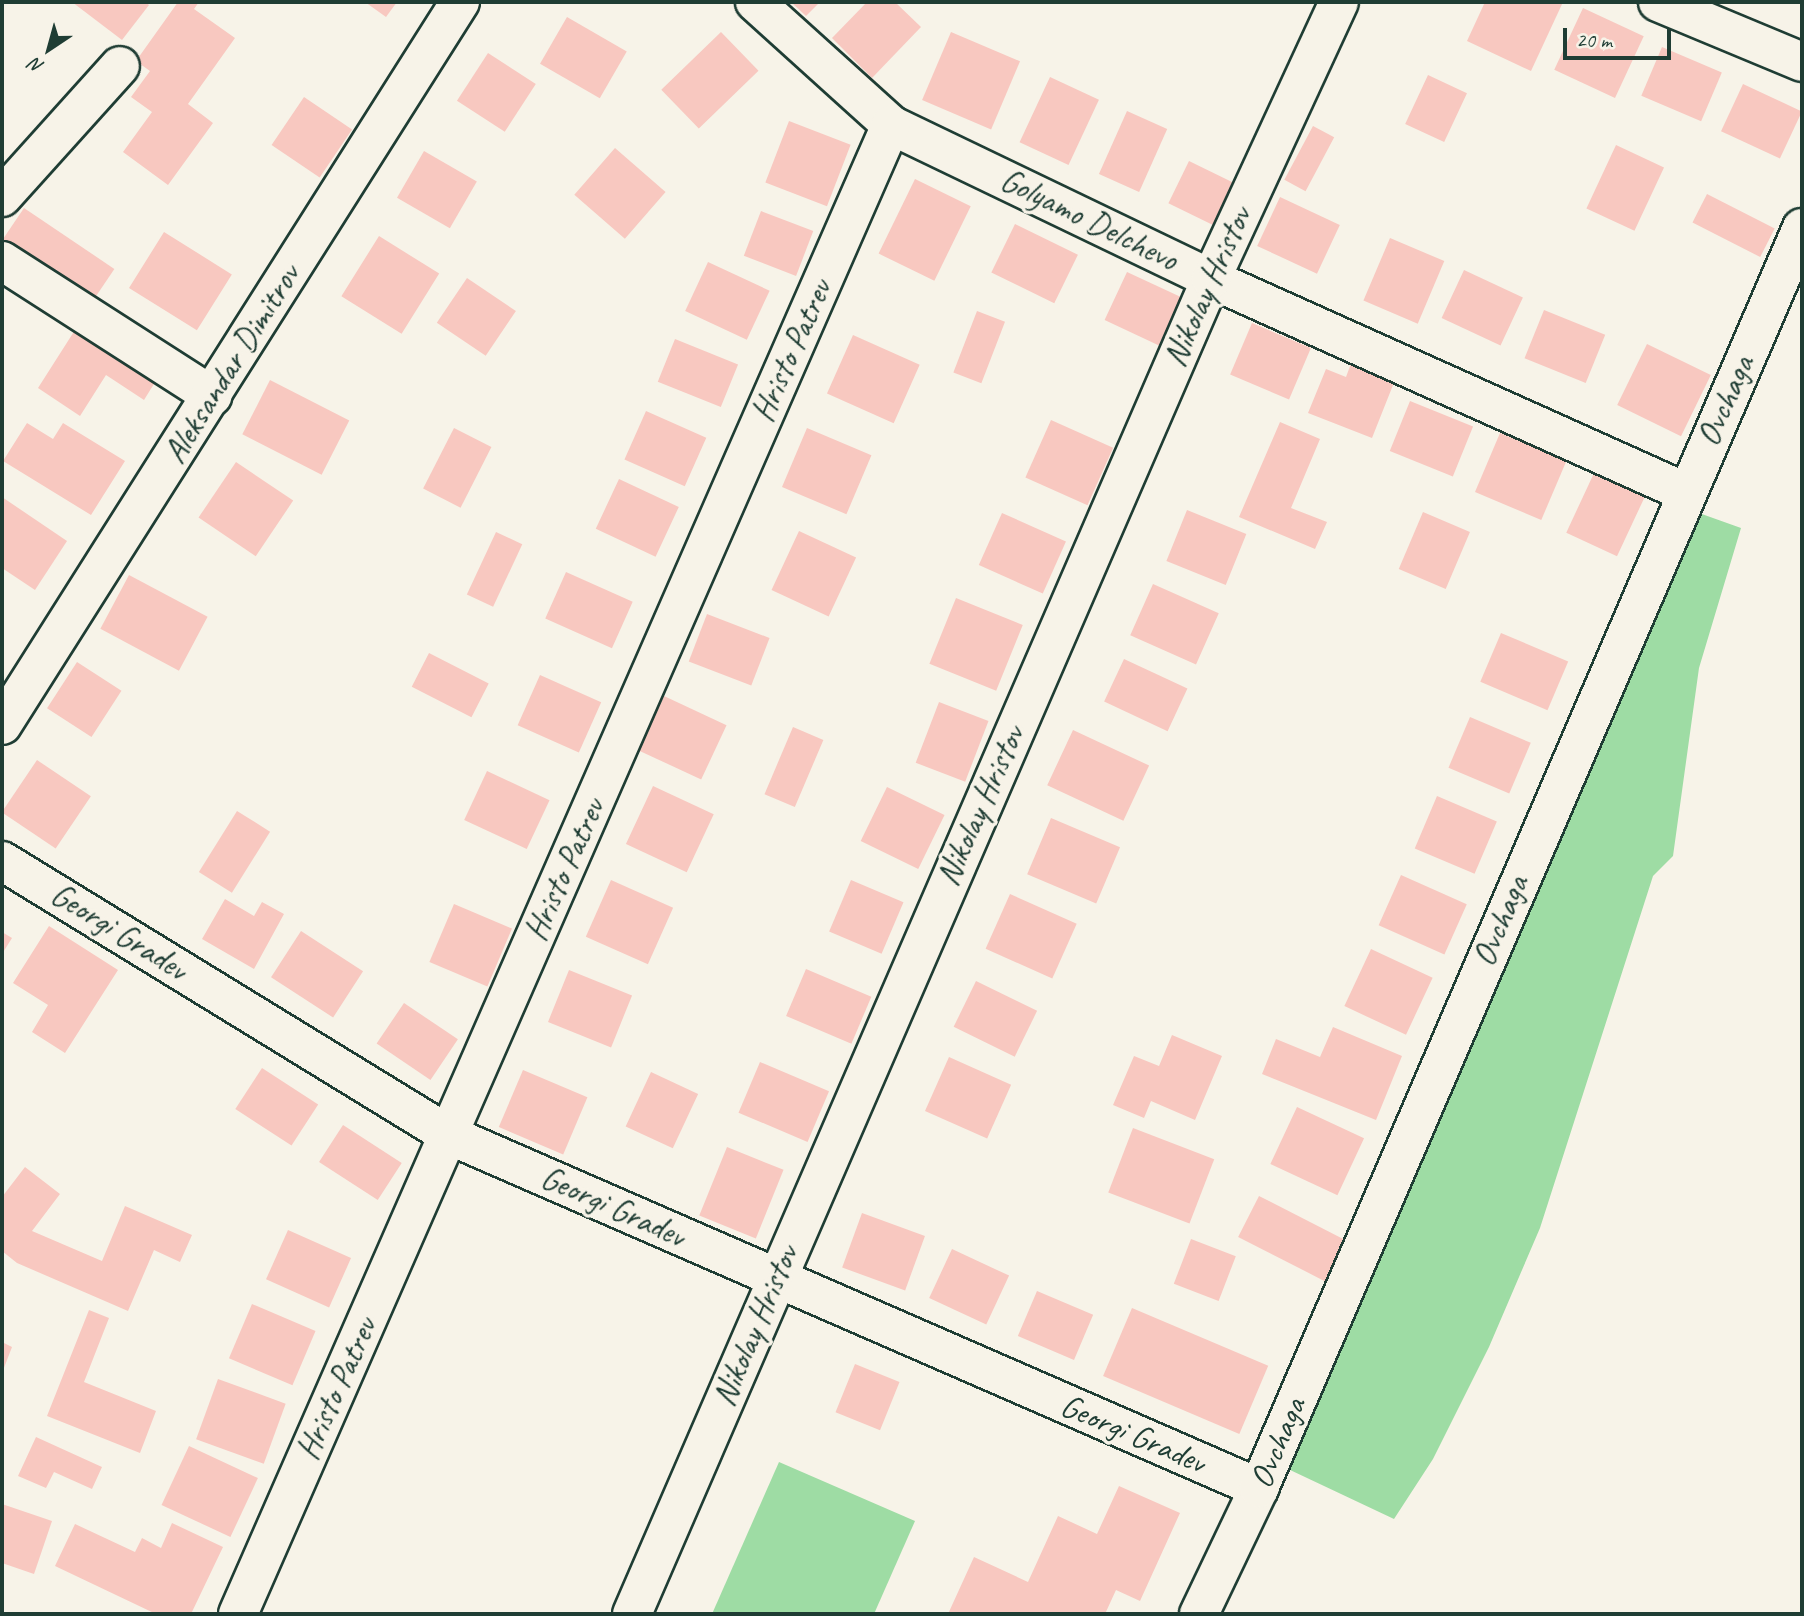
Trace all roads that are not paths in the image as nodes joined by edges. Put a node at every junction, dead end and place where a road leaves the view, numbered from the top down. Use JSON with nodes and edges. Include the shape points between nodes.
{"nodes":[{"id":1,"x":460,"y":2,"type":"edge"},
{"id":2,"x":755,"y":2,"type":"edge"},
{"id":3,"x":1339,"y":2,"type":"edge"},
{"id":4,"x":1658,"y":2,"type":"edge"},
{"id":5,"x":1802,"y":62,"type":"edge"},
{"id":6,"x":120,"y":66,"type":"dead end"},
{"id":7,"x":891,"y":125,"type":"junction"},
{"id":8,"x":2,"y":197,"type":"edge"},
{"id":9,"x":1802,"y":228,"type":"edge"},
{"id":10,"x":2,"y":261,"type":"edge"},
{"id":11,"x":1211,"y":279,"type":"junction"},
{"id":12,"x":212,"y":396,"type":"junction"},
{"id":13,"x":1685,"y":492,"type":"junction"},
{"id":14,"x":2,"y":725,"type":"edge"},
{"id":15,"x":2,"y":861,"type":"edge"},
{"id":16,"x":449,"y":1135,"type":"junction"},
{"id":17,"x":776,"y":1279,"type":"junction"},
{"id":18,"x":1259,"y":1488,"type":"junction"},
{"id":19,"x":238,"y":1614,"type":"edge"},
{"id":20,"x":632,"y":1614,"type":"edge"},
{"id":21,"x":1199,"y":1614,"type":"edge"}],
"edges":[{"from":1,"to":12,"type":"street","name":"Aleksandar Dimitrov"},
{"from":2,"to":7,"type":"street","name":"Golyamo Delchevo"},
{"from":3,"to":11,"type":"street","name":"Nikolay Hristov"},
{"from":4,"to":5,"type":"street"},
{"from":6,"to":8,"type":"street"},
{"from":7,"to":11,"type":"street","name":"Golyamo Delchevo"},
{"from":7,"to":16,"type":"street","name":"Hristo Patrev"},
{"from":9,"to":13,"type":"street","name":"Ovchaga"},
{"from":10,"to":12,"type":"street"},
{"from":11,"to":13,"type":"street","name":"Golyamo Delchevo"},
{"from":11,"to":17,"type":"street","name":"Nikolay Hristov"},
{"from":12,"to":14,"type":"street","name":"Aleksandar Dimitrov"},
{"from":13,"to":18,"type":"street","name":"Ovchaga"},
{"from":15,"to":16,"type":"street","name":"Georgi Gradev"},
{"from":16,"to":17,"type":"street","name":"Georgi Gradev"},
{"from":16,"to":19,"type":"street","name":"Hristo Patrev"},
{"from":17,"to":18,"type":"street","name":"Georgi Gradev"},
{"from":17,"to":20,"type":"street","name":"Nikolay Hristov"},
{"from":18,"to":21,"type":"street","name":"Ovchaga"}]}
